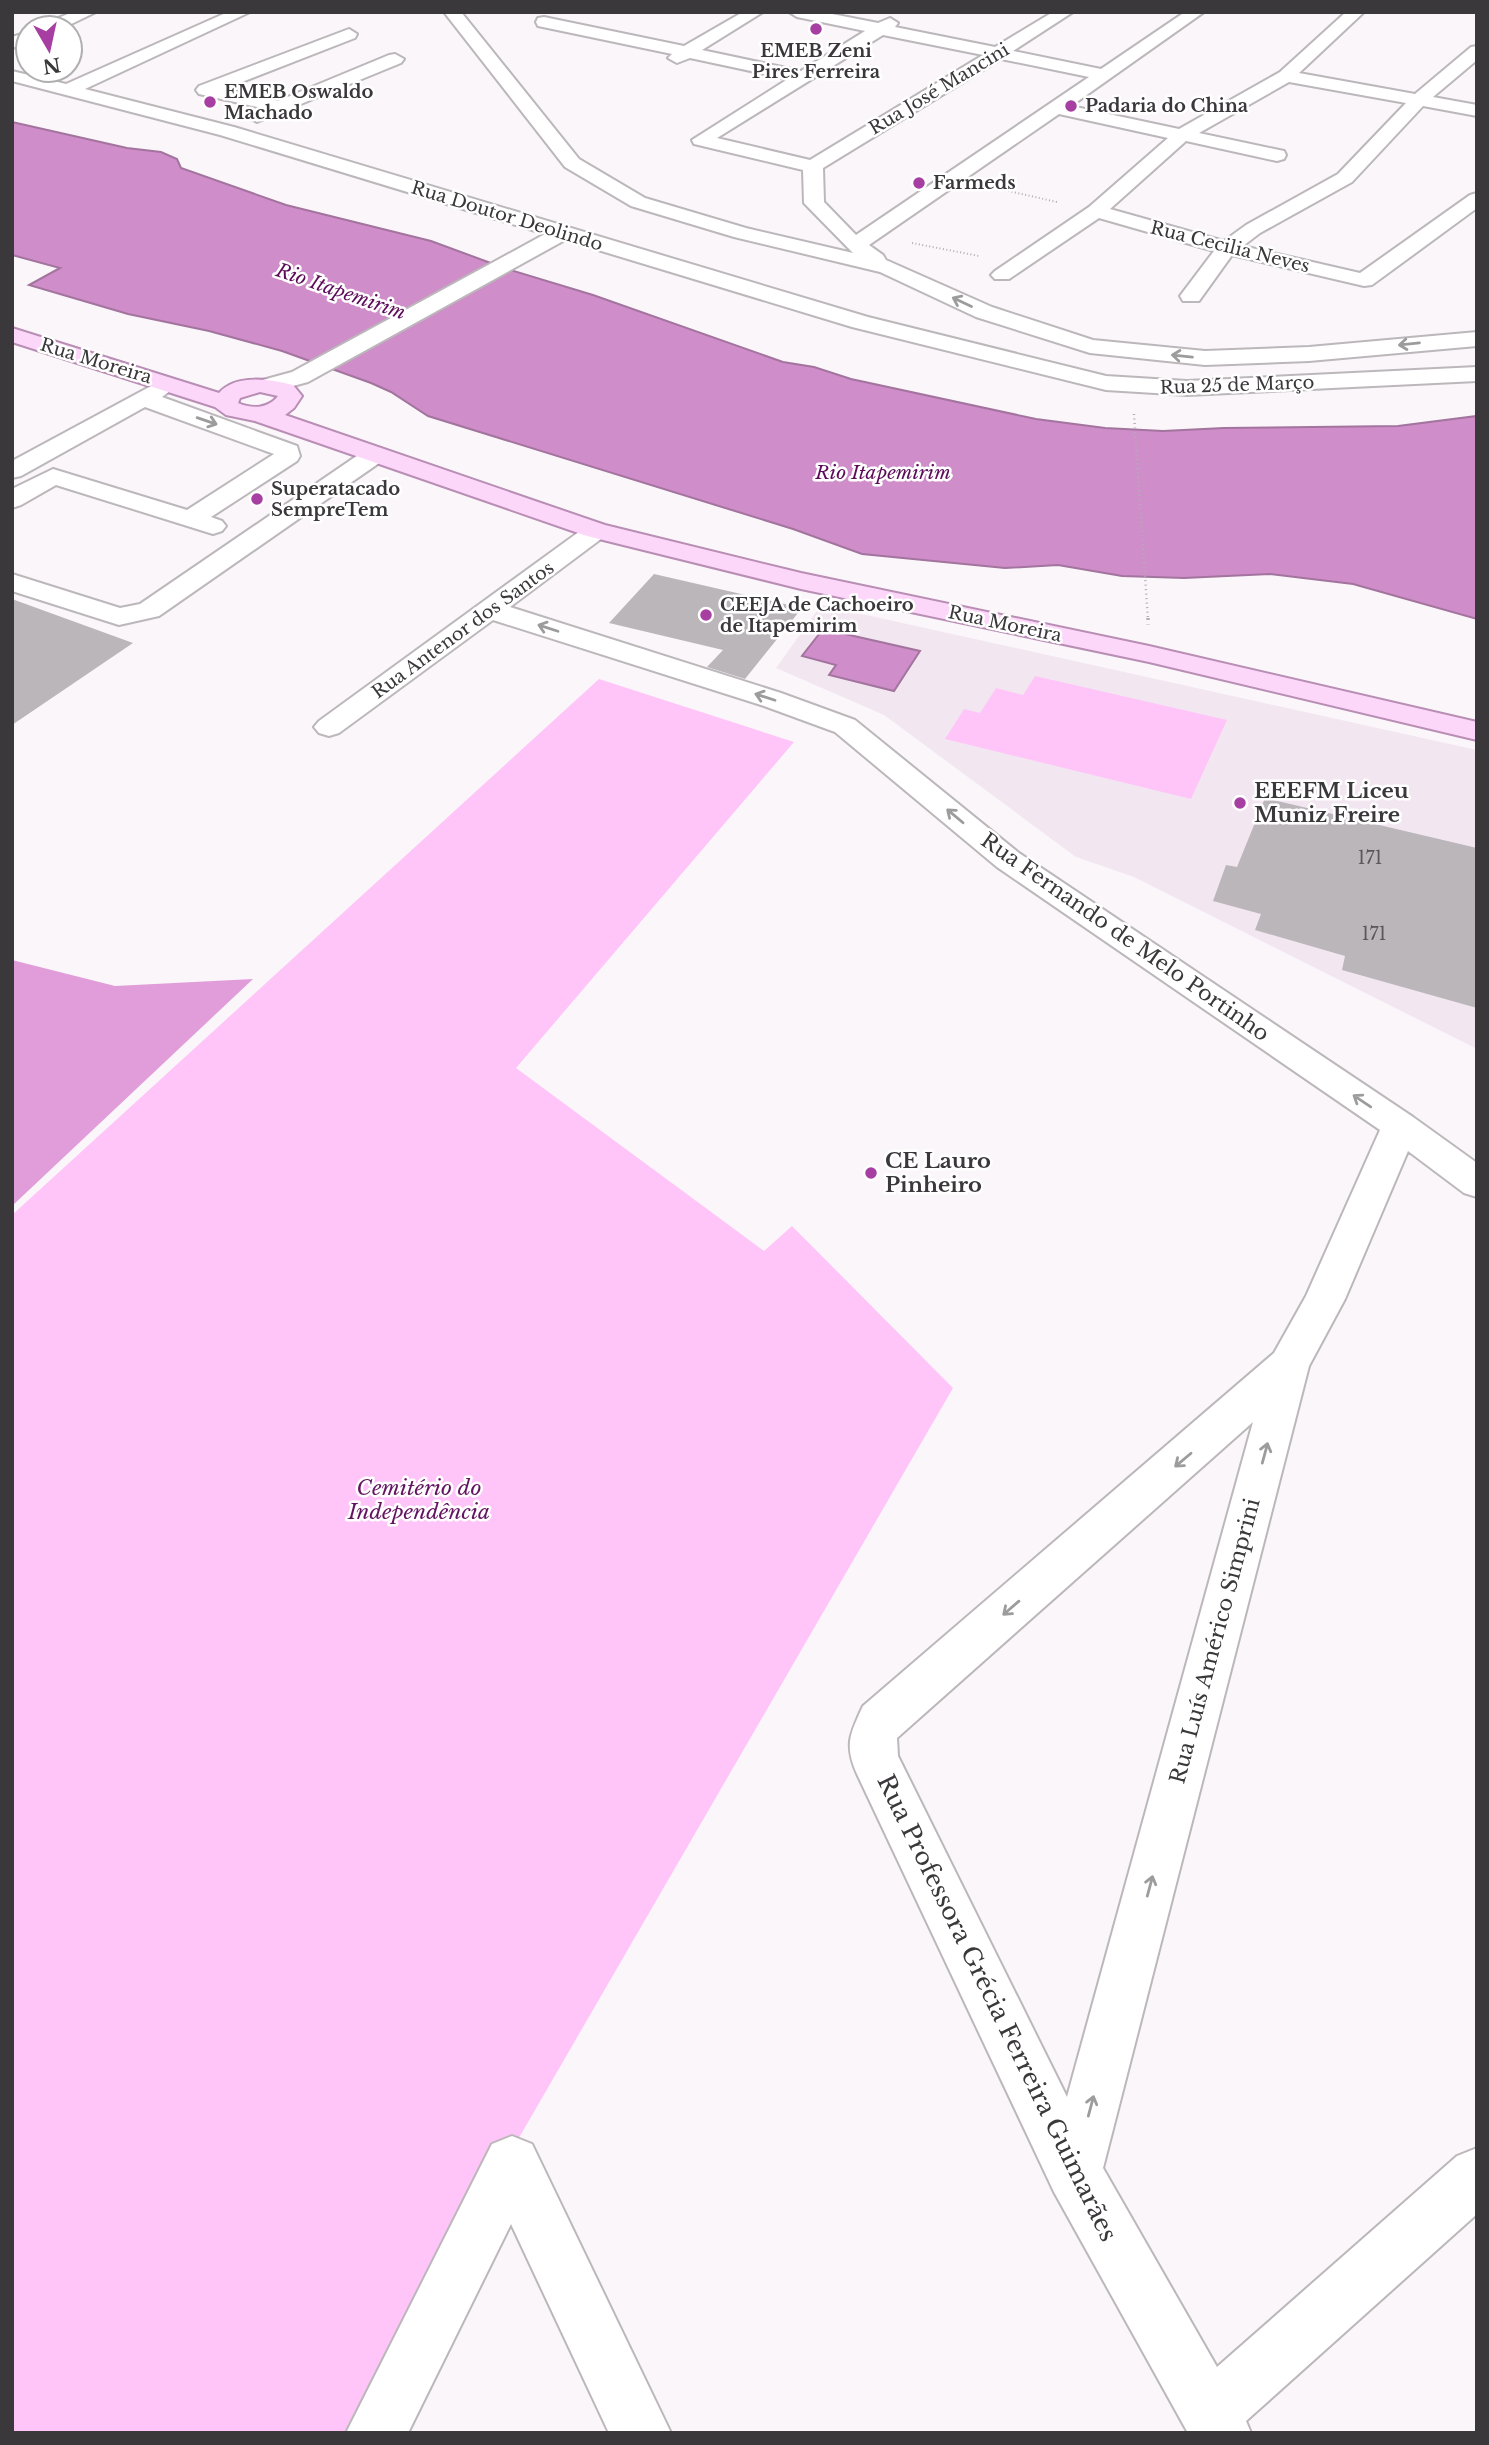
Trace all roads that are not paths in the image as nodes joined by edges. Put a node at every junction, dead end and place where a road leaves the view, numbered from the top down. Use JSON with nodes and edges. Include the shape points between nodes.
{"nodes":[{"id":1,"x":242,"y":12,"type":"edge"},
{"id":2,"x":452,"y":12,"type":"edge"},
{"id":3,"x":560,"y":12,"type":"edge"},
{"id":4,"x":755,"y":12,"type":"edge"},
{"id":5,"x":797,"y":12,"type":"edge"},
{"id":6,"x":910,"y":12,"type":"edge"},
{"id":7,"x":1065,"y":12,"type":"edge"},
{"id":8,"x":1196,"y":12,"type":"edge"},
{"id":9,"x":1356,"y":12,"type":"edge"},
{"id":10,"x":877,"y":30,"type":"junction"},
{"id":11,"x":349,"y":34,"type":"dead end"},
{"id":12,"x":686,"y":51,"type":"junction"},
{"id":13,"x":1477,"y":51,"type":"edge"},
{"id":14,"x":999,"y":53,"type":"junction"},
{"id":15,"x":289,"y":57,"type":"junction"},
{"id":16,"x":395,"y":59,"type":"dead end"},
{"id":17,"x":659,"y":71,"type":"dead end"},
{"id":18,"x":360,"y":74,"type":"junction"},
{"id":19,"x":1106,"y":75,"type":"junction"},
{"id":20,"x":12,"y":76,"type":"edge"},
{"id":21,"x":1286,"y":76,"type":"junction"},
{"id":22,"x":804,"y":77,"type":"junction"},
{"id":23,"x":68,"y":90,"type":"junction"},
{"id":24,"x":1419,"y":100,"type":"junction"},
{"id":25,"x":279,"y":107,"type":"junction"},
{"id":26,"x":1055,"y":108,"type":"junction"},
{"id":27,"x":1477,"y":111,"type":"edge"},
{"id":28,"x":227,"y":131,"type":"junction"},
{"id":29,"x":1182,"y":135,"type":"junction"},
{"id":30,"x":1277,"y":155,"type":"dead end"},
{"id":31,"x":813,"y":166,"type":"junction"},
{"id":32,"x":1477,"y":199,"type":"edge"},
{"id":33,"x":1096,"y":211,"type":"junction"},
{"id":34,"x":562,"y":233,"type":"junction"},
{"id":35,"x":863,"y":240,"type":"junction"},
{"id":36,"x":1227,"y":248,"type":"junction"},
{"id":37,"x":887,"y":267,"type":"junction"},
{"id":38,"x":1009,"y":269,"type":"road end"},
{"id":39,"x":1191,"y":296,"type":"dead end"},
{"id":40,"x":12,"y":335,"type":"edge"},
{"id":41,"x":1477,"y":339,"type":"edge"},
{"id":42,"x":1001,"y":357,"type":"junction"},
{"id":43,"x":1477,"y":374,"type":"edge"},
{"id":44,"x":173,"y":386,"type":"junction"},
{"id":45,"x":297,"y":387,"type":"junction"},
{"id":46,"x":246,"y":392,"type":"junction"},
{"id":47,"x":143,"y":398,"type":"junction"},
{"id":48,"x":258,"y":414,"type":"junction"},
{"id":49,"x":298,"y":428,"type":"junction"},
{"id":50,"x":373,"y":456,"type":"junction"},
{"id":51,"x":12,"y":471,"type":"edge"},
{"id":52,"x":12,"y":500,"type":"edge"},
{"id":53,"x":190,"y":519,"type":"junction"},
{"id":54,"x":596,"y":531,"type":"junction"},
{"id":55,"x":251,"y":538,"type":"junction"},
{"id":56,"x":12,"y":582,"type":"edge"},
{"id":57,"x":491,"y":610,"type":"junction"},
{"id":58,"x":329,"y":727,"type":"dead end"},
{"id":59,"x":1477,"y":731,"type":"edge"},
{"id":60,"x":1400,"y":1126,"type":"junction"},
{"id":61,"x":1477,"y":1184,"type":"edge"},
{"id":62,"x":1289,"y":1366,"type":"junction"},
{"id":63,"x":1074,"y":2172,"type":"junction"},
{"id":64,"x":1477,"y":2176,"type":"edge"},
{"id":65,"x":1215,"y":2423,"type":"edge"},
{"id":66,"x":376,"y":2433,"type":"edge"},
{"id":67,"x":640,"y":2433,"type":"edge"}],
"edges":[{"from":1,"to":23,"type":"street"},
{"from":2,"to":37,"type":"street","via":[[572,163],[604,184],[638,202],[741,233]]},
{"from":3,"to":12,"type":"street","via":[[544,22]]},
{"from":4,"to":12,"type":"street"},
{"from":5,"to":10,"type":"street"},
{"from":6,"to":10,"type":"street"},
{"from":7,"to":14,"type":"street","name":"Rua José Mancini"},
{"from":8,"to":19,"type":"street"},
{"from":9,"to":21,"type":"street"},
{"from":10,"to":14,"type":"street"},
{"from":10,"to":22,"type":"street"},
{"from":11,"to":15,"type":"street"},
{"from":12,"to":17,"type":"street"},
{"from":12,"to":22,"type":"street"},
{"from":13,"to":24,"type":"street"},
{"from":14,"to":19,"type":"street"},
{"from":14,"to":31,"type":"street","name":"Rua José Mancini"},
{"from":15,"to":18,"type":"street"},
{"from":15,"to":25,"type":"street","via":[[205,90]]},
{"from":16,"to":18,"type":"street"},
{"from":18,"to":25,"type":"street"},
{"from":19,"to":26,"type":"street"},
{"from":20,"to":23,"type":"street","name":"Rua Doutor Deolindo"},
{"from":21,"to":24,"type":"street"},
{"from":21,"to":29,"type":"street"},
{"from":22,"to":31,"type":"street","via":[[701,139]]},
{"from":23,"to":28,"type":"street","name":"Rua Doutor Deolindo"},
{"from":24,"to":27,"type":"street"},
{"from":24,"to":36,"type":"street","via":[[1345,178]]},
{"from":25,"to":28,"type":"street"},
{"from":26,"to":29,"type":"street"},
{"from":26,"to":35,"type":"street"},
{"from":28,"to":34,"type":"street","name":"Rua Doutor Deolindo"},
{"from":29,"to":30,"type":"street"},
{"from":29,"to":33,"type":"street"},
{"from":31,"to":35,"type":"street","via":[[814,203]]},
{"from":32,"to":36,"type":"street","name":"Rua Cecilia Neves","via":[[1364,280]]},
{"from":33,"to":36,"type":"street","name":"Rua Cecilia Neves"},
{"from":33,"to":38,"type":"street"},
{"from":34,"to":42,"type":"street","name":"Rua Doutor Deolindo","via":[[860,322]]},
{"from":34,"to":45,"type":"street","via":[[505,261]]},
{"from":35,"to":37,"type":"street"},
{"from":36,"to":39,"type":"street"},
{"from":41,"to":37,"type":"street","one_way":true,"via":[[1205,358],[1090,346],[984,312]]},
{"from":37,"to":42,"type":"street"},
{"from":40,"to":44,"type":"main road","name":"Rua Moreira"},
{"from":42,"to":43,"type":"street","name":"Rua 25 de Março","via":[[1136,387]]},
{"from":44,"to":46,"type":"main road","name":"Rua Moreira"},
{"from":44,"to":47,"type":"street"},
{"from":45,"to":46,"type":"main road"},
{"from":45,"to":48,"type":"main road","via":[[279,409]]},
{"from":45,"to":49,"type":"main road"},
{"from":46,"to":48,"type":"main road","name":"Rua Moreira","via":[[227,407]]},
{"from":47,"to":51,"type":"street"},
{"from":47,"to":53,"type":"street","one_way":true,"via":[[288,452]]},
{"from":48,"to":49,"type":"main road","name":"Rua Moreira"},
{"from":49,"to":50,"type":"main road","name":"Rua Moreira"},
{"from":50,"to":54,"type":"main road","name":"Rua Moreira"},
{"from":50,"to":55,"type":"street"},
{"from":52,"to":53,"type":"street","via":[[54,476]]},
{"from":53,"to":55,"type":"street"},
{"from":54,"to":57,"type":"street","name":"Rua Antenor dos Santos"},
{"from":54,"to":59,"type":"main road","name":"Rua Moreira"},
{"from":55,"to":56,"type":"street","via":[[149,610],[136,614],[119,617]]},
{"from":57,"to":58,"type":"street","name":"Rua Antenor dos Santos"},
{"from":60,"to":57,"type":"street","name":"Rua Fernando de Melo Portinho","one_way":true,"via":[[1008,860],[845,726]]},
{"from":60,"to":61,"type":"street","name":"Rua Fernando de Melo Portinho"},
{"from":60,"to":62,"type":"street","name":"Rua Luís Américo Simprini","via":[[1325,1299]]},
{"from":63,"to":62,"type":"street","name":"Rua Luís Américo Simprini","one_way":true},
{"from":62,"to":63,"type":"street","name":"Rua Professora Grécia Ferreira Guimarães","one_way":true,"via":[[880,1722],[873,1737],[874,1758]]},
{"from":63,"to":65,"type":"street","name":"Rua Professora Grécia Ferreira Guimarães"},
{"from":64,"to":65,"type":"street"},
{"from":66,"to":67,"type":"street","via":[[512,2164]]}]}
